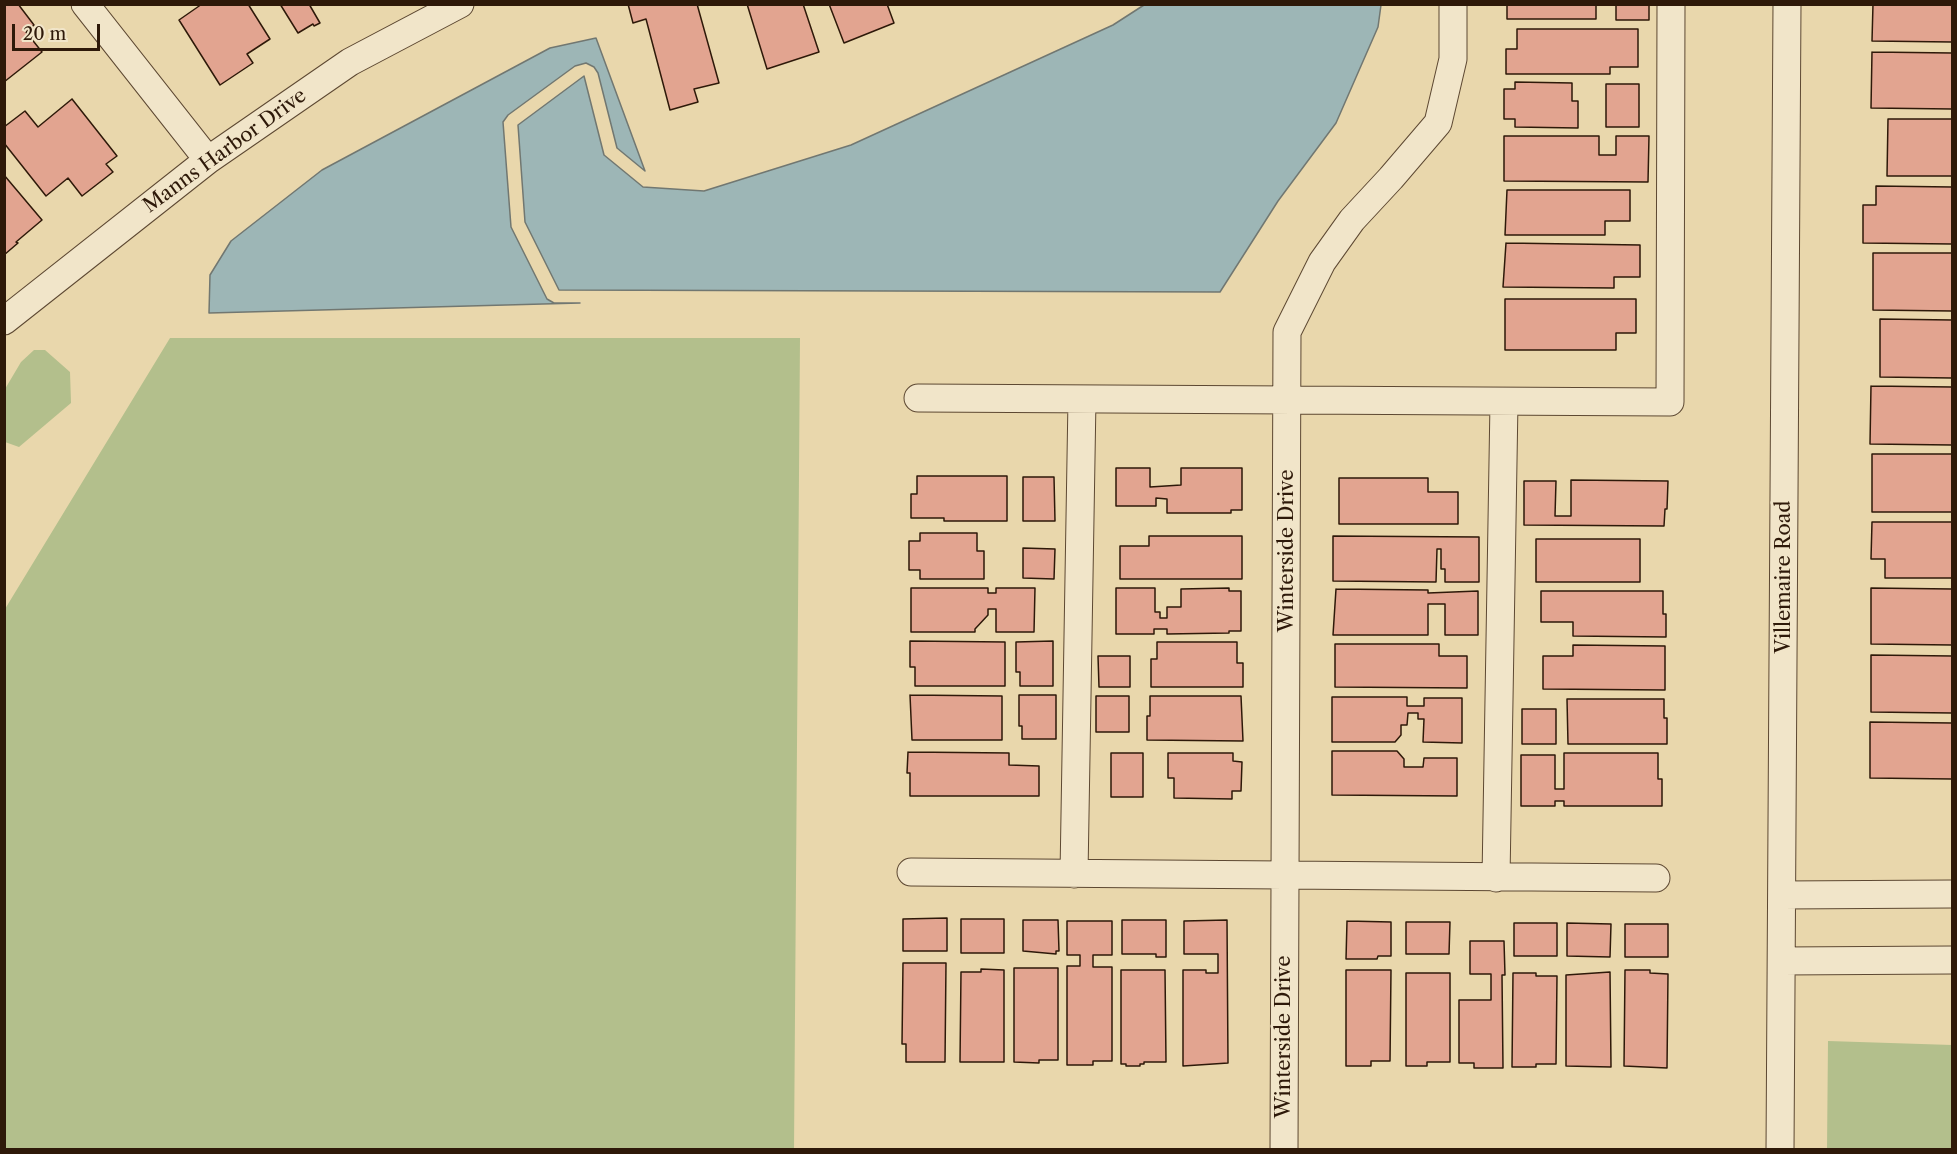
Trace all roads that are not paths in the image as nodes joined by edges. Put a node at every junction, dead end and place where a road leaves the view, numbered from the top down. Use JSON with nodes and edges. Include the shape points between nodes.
{"nodes":[{"id":1,"x":84,"y":4,"type":"edge"},
{"id":2,"x":460,"y":4,"type":"edge"},
{"id":3,"x":1453,"y":4,"type":"edge"},
{"id":4,"x":1671,"y":4,"type":"edge"},
{"id":5,"x":1787,"y":4,"type":"edge"},
{"id":6,"x":208,"y":160,"type":"junction"},
{"id":7,"x":4,"y":321,"type":"edge"},
{"id":8,"x":918,"y":398,"type":"dead end"},
{"id":9,"x":1082,"y":399,"type":"junction"},
{"id":10,"x":1287,"y":400,"type":"junction"},
{"id":11,"x":1504,"y":402,"type":"junction"},
{"id":12,"x":911,"y":872,"type":"dead end"},
{"id":13,"x":1074,"y":874,"type":"junction"},
{"id":14,"x":1285,"y":875,"type":"junction"},
{"id":15,"x":1496,"y":878,"type":"junction"},
{"id":16,"x":1656,"y":878,"type":"dead end"},
{"id":17,"x":1953,"y":894,"type":"edge"},
{"id":18,"x":1782,"y":895,"type":"junction"},
{"id":19,"x":1953,"y":960,"type":"edge"},
{"id":20,"x":1782,"y":961,"type":"junction"},
{"id":21,"x":1284,"y":1149,"type":"edge"},
{"id":22,"x":1780,"y":1149,"type":"edge"}],
"edges":[{"from":1,"to":6,"type":"street"},
{"from":2,"to":6,"type":"street","name":"Manns Harbor Drive","via":[[350,62]]},
{"from":3,"to":10,"type":"street","name":"Winterside Drive","via":[[1453,59],[1438,123],[1352,220],[1322,262],[1287,332]]},
{"from":4,"to":11,"type":"street","via":[[1670,402]]},
{"from":5,"to":18,"type":"street","name":"Villemaire Road"},
{"from":6,"to":7,"type":"street","name":"Manns Harbor Drive"},
{"from":8,"to":9,"type":"street"},
{"from":9,"to":10,"type":"street"},
{"from":9,"to":13,"type":"street"},
{"from":10,"to":11,"type":"street"},
{"from":10,"to":14,"type":"street","name":"Winterside Drive"},
{"from":11,"to":15,"type":"street"},
{"from":12,"to":13,"type":"street"},
{"from":13,"to":14,"type":"street"},
{"from":14,"to":15,"type":"street"},
{"from":14,"to":21,"type":"street","name":"Winterside Drive"},
{"from":15,"to":16,"type":"street"},
{"from":17,"to":18,"type":"street"},
{"from":18,"to":20,"type":"street","name":"Villemaire Road"},
{"from":19,"to":20,"type":"street"},
{"from":20,"to":22,"type":"street","name":"Villemaire Road"}]}
